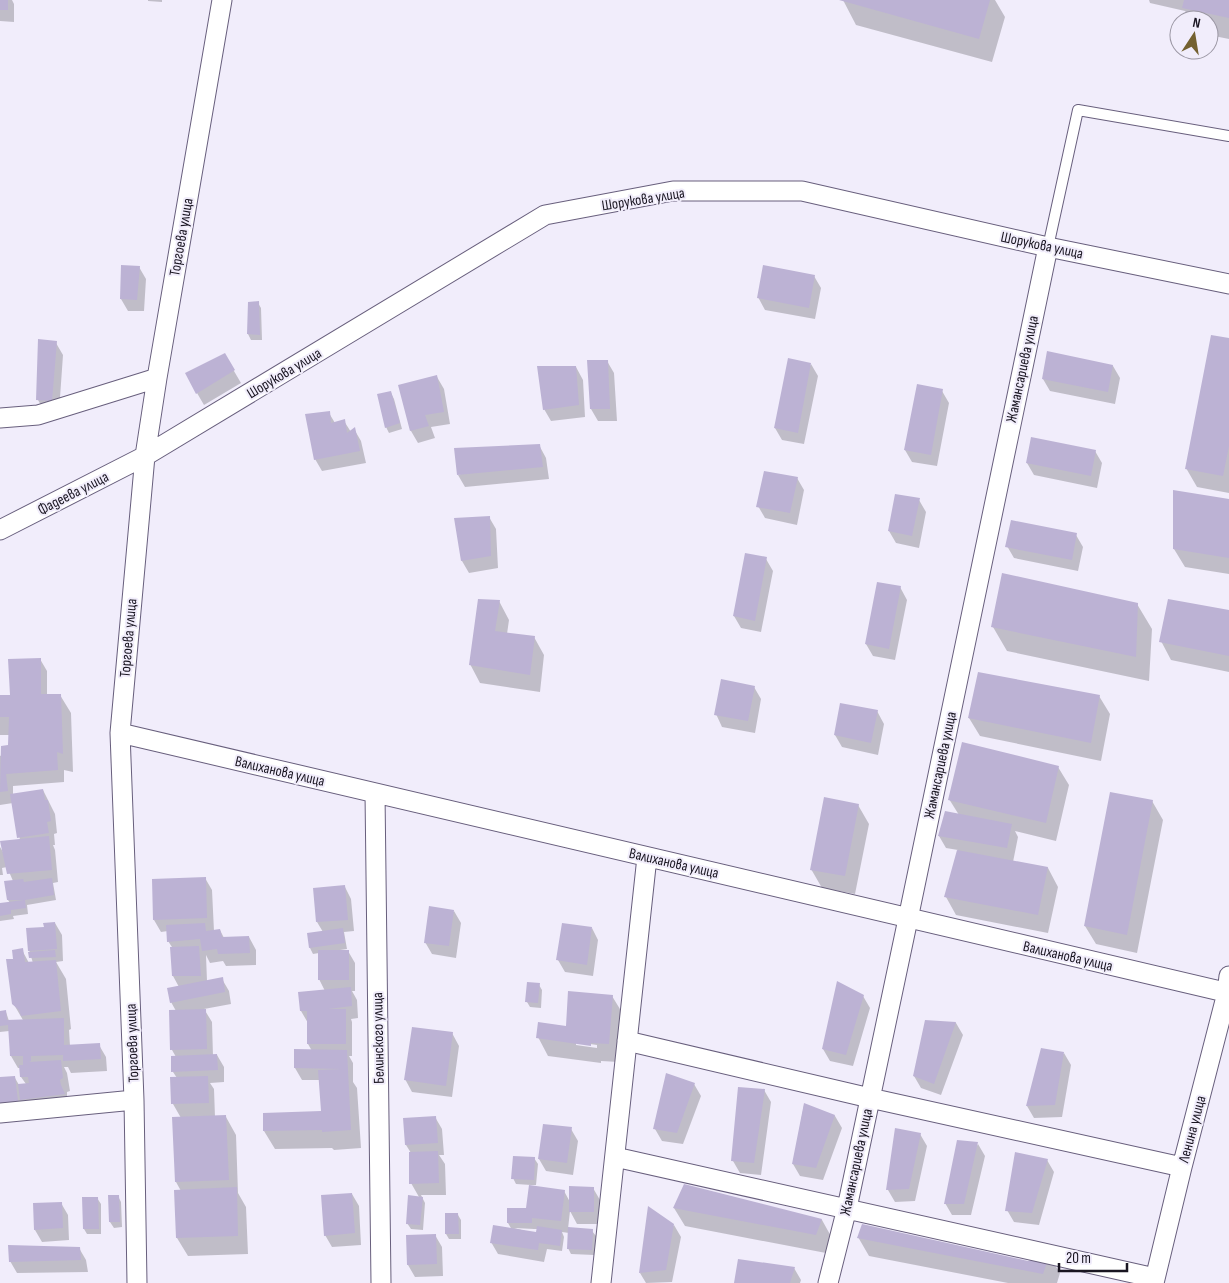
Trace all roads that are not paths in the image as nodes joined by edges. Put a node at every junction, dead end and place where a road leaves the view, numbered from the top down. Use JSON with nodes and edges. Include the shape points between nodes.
{"nodes":[{"id":1,"x":222,"y":0,"type":"edge"},
{"id":2,"x":1229,"y":136,"type":"edge"},
{"id":3,"x":1048,"y":247,"type":"junction"},
{"id":4,"x":1229,"y":284,"type":"edge"},
{"id":5,"x":157,"y":378,"type":"junction"},
{"id":6,"x":0,"y":418,"type":"edge"},
{"id":7,"x":145,"y":456,"type":"junction"},
{"id":8,"x":0,"y":530,"type":"edge"},
{"id":9,"x":120,"y":733,"type":"junction"},
{"id":10,"x":375,"y":793,"type":"junction"},
{"id":11,"x":647,"y":857,"type":"junction"},
{"id":12,"x":908,"y":919,"type":"junction"},
{"id":13,"x":1228,"y":987,"type":"edge"},
{"id":14,"x":627,"y":1041,"type":"junction"},
{"id":15,"x":870,"y":1098,"type":"junction"},
{"id":16,"x":134,"y":1100,"type":"junction"},
{"id":17,"x":0,"y":1113,"type":"edge"},
{"id":18,"x":615,"y":1157,"type":"junction"},
{"id":19,"x":1182,"y":1166,"type":"junction"},
{"id":20,"x":847,"y":1208,"type":"junction"},
{"id":21,"x":1154,"y":1280,"type":"edge"},
{"id":22,"x":137,"y":1283,"type":"edge"},
{"id":23,"x":381,"y":1283,"type":"edge"},
{"id":24,"x":601,"y":1283,"type":"edge"},
{"id":25,"x":828,"y":1283,"type":"edge"}],
"edges":[{"from":1,"to":5,"type":"street","name":"Торгоева улица"},
{"from":2,"to":3,"type":"lane","via":[[1078,110]]},
{"from":3,"to":4,"type":"street","name":"Шорукова улица"},
{"from":3,"to":7,"type":"street","name":"Шорукова улица","via":[[802,191],[673,191],[545,215]]},
{"from":3,"to":12,"type":"street","name":"Жамансариева улица"},
{"from":5,"to":6,"type":"street","via":[[38,415]]},
{"from":5,"to":7,"type":"street","name":"Торгоева улица"},
{"from":7,"to":8,"type":"street","name":"Фадеева улица"},
{"from":7,"to":9,"type":"street","name":"Торгоева улица"},
{"from":9,"to":10,"type":"street","name":"Валиханова улица"},
{"from":9,"to":16,"type":"street","name":"Торгоева улица"},
{"from":10,"to":11,"type":"street","name":"Валиханова улица"},
{"from":10,"to":23,"type":"street","name":"Белинского улица"},
{"from":11,"to":12,"type":"street","name":"Валиханова улица"},
{"from":11,"to":14,"type":"street"},
{"from":12,"to":13,"type":"street","name":"Валиханова улица"},
{"from":12,"to":15,"type":"street","name":"Жамансариева улица"},
{"from":13,"to":19,"type":"street","name":"Ленина улица"},
{"from":14,"to":15,"type":"street"},
{"from":14,"to":18,"type":"street"},
{"from":15,"to":19,"type":"street"},
{"from":15,"to":20,"type":"street","name":"Жамансариева улица"},
{"from":16,"to":17,"type":"street"},
{"from":16,"to":22,"type":"street","name":"Торгоева улица"},
{"from":18,"to":20,"type":"street"},
{"from":18,"to":24,"type":"street"},
{"from":19,"to":21,"type":"street","name":"Ленина улица"},
{"from":20,"to":21,"type":"street"},
{"from":20,"to":25,"type":"street","name":"Жамансариева улица"}]}
